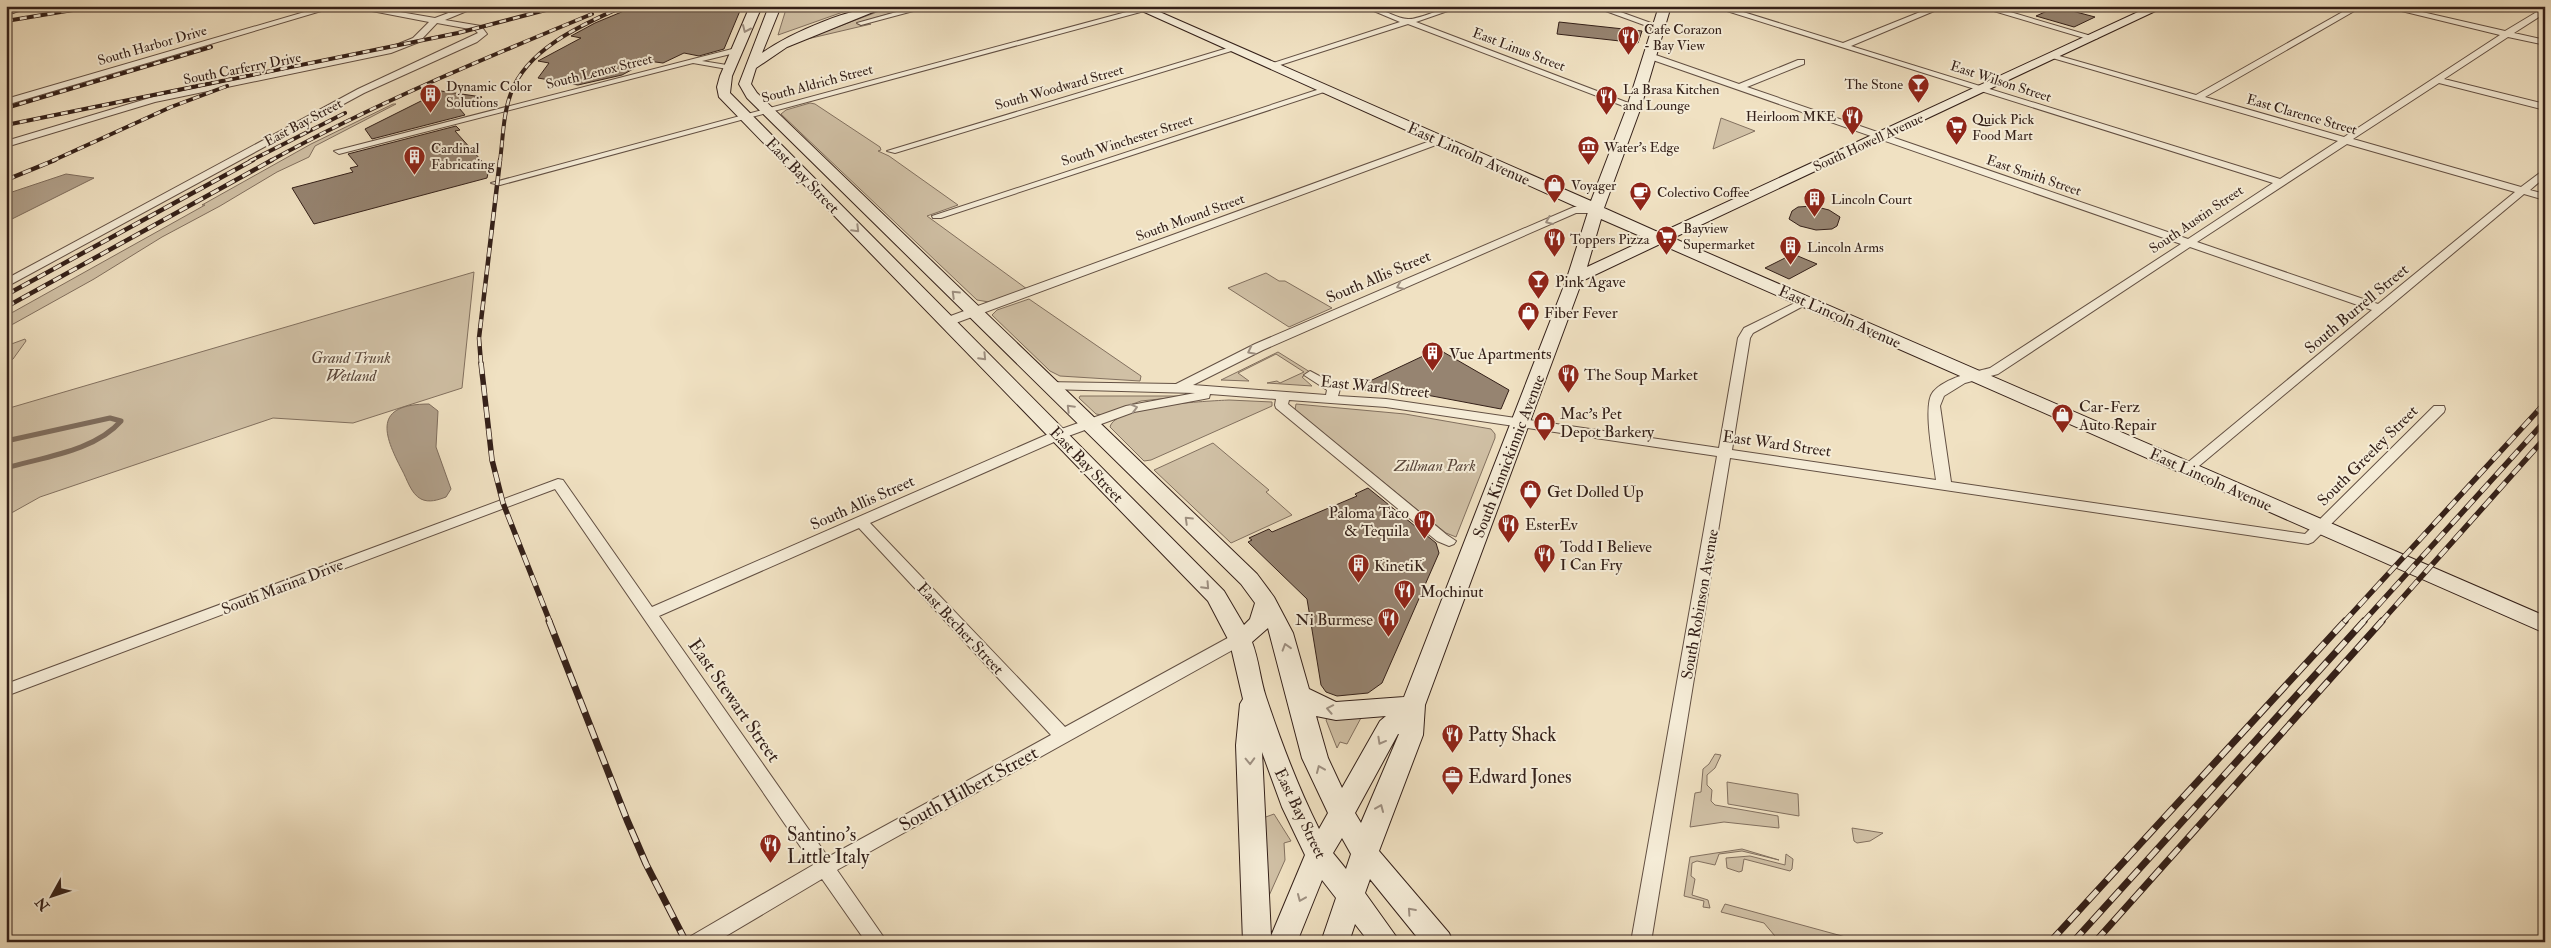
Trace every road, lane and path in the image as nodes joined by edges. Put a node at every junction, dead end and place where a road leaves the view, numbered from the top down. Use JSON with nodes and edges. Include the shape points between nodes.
{"nodes":[{"id":1,"x":17,"y":6,"type":"edge"},
{"id":2,"x":30,"y":6,"type":"edge"},
{"id":3,"x":334,"y":6,"type":"edge"},
{"id":4,"x":350,"y":6,"type":"edge"},
{"id":5,"x":475,"y":6,"type":"edge"},
{"id":6,"x":756,"y":6,"type":"edge"},
{"id":7,"x":775,"y":6,"type":"edge"},
{"id":8,"x":866,"y":6,"type":"edge"},
{"id":9,"x":882,"y":6,"type":"edge"},
{"id":10,"x":928,"y":6,"type":"edge"},
{"id":11,"x":1366,"y":6,"type":"edge"},
{"id":12,"x":1458,"y":6,"type":"edge"},
{"id":13,"x":1596,"y":6,"type":"edge"},
{"id":14,"x":1665,"y":6,"type":"edge"},
{"id":15,"x":1715,"y":6,"type":"edge"},
{"id":16,"x":1942,"y":6,"type":"edge"},
{"id":17,"x":1982,"y":6,"type":"edge"},
{"id":18,"x":2161,"y":6,"type":"edge"},
{"id":19,"x":2358,"y":6,"type":"edge"},
{"id":20,"x":2385,"y":6,"type":"edge"},
{"id":21,"x":2535,"y":6,"type":"edge"},
{"id":22,"x":1140,"y":8,"type":"edge"},
{"id":23,"x":2545,"y":9,"type":"edge"},
{"id":24,"x":6,"y":10,"type":"edge"},
{"id":25,"x":457,"y":12,"type":"junction"},
{"id":26,"x":410,"y":18,"type":"junction"},
{"id":27,"x":433,"y":22,"type":"junction"},
{"id":28,"x":1408,"y":22,"type":"junction"},
{"id":29,"x":861,"y":23,"type":"dead end"},
{"id":30,"x":1658,"y":27,"type":"junction"},
{"id":31,"x":2507,"y":34,"type":"junction"},
{"id":32,"x":2094,"y":38,"type":"junction"},
{"id":33,"x":762,"y":42,"type":"junction"},
{"id":34,"x":2545,"y":43,"type":"edge"},
{"id":35,"x":1843,"y":46,"type":"junction"},
{"id":36,"x":1234,"y":49,"type":"junction"},
{"id":37,"x":736,"y":50,"type":"junction"},
{"id":38,"x":1650,"y":56,"type":"junction"},
{"id":39,"x":2053,"y":57,"type":"junction"},
{"id":40,"x":692,"y":62,"type":"junction"},
{"id":41,"x":1801,"y":62,"type":"dead end"},
{"id":42,"x":751,"y":66,"type":"junction"},
{"id":43,"x":1271,"y":66,"type":"junction"},
{"id":44,"x":730,"y":68,"type":"junction"},
{"id":45,"x":2438,"y":80,"type":"junction"},
{"id":46,"x":1739,"y":86,"type":"junction"},
{"id":47,"x":1326,"y":90,"type":"junction"},
{"id":48,"x":1981,"y":90,"type":"junction"},
{"id":49,"x":2198,"y":98,"type":"junction"},
{"id":50,"x":6,"y":102,"type":"edge"},
{"id":51,"x":1634,"y":107,"type":"junction"},
{"id":52,"x":2545,"y":107,"type":"edge"},
{"id":53,"x":767,"y":111,"type":"junction"},
{"id":54,"x":745,"y":116,"type":"junction"},
{"id":55,"x":1881,"y":136,"type":"junction"},
{"id":56,"x":1441,"y":140,"type":"junction"},
{"id":57,"x":2345,"y":140,"type":"junction"},
{"id":58,"x":6,"y":144,"type":"edge"},
{"id":59,"x":339,"y":151,"type":"dead end"},
{"id":60,"x":892,"y":151,"type":"dead end"},
{"id":61,"x":2545,"y":172,"type":"edge"},
{"id":62,"x":2279,"y":182,"type":"junction"},
{"id":63,"x":496,"y":183,"type":"dead end"},
{"id":64,"x":2522,"y":191,"type":"junction"},
{"id":65,"x":2545,"y":197,"type":"edge"},
{"id":66,"x":1596,"y":210,"type":"junction"},
{"id":67,"x":937,"y":216,"type":"dead end"},
{"id":68,"x":1660,"y":238,"type":"junction"},
{"id":69,"x":2189,"y":243,"type":"junction"},
{"id":70,"x":1575,"y":278,"type":"junction"},
{"id":71,"x":6,"y":284,"type":"edge"},
{"id":72,"x":1805,"y":300,"type":"junction"},
{"id":73,"x":2380,"y":309,"type":"junction"},
{"id":74,"x":974,"y":312,"type":"junction"},
{"id":75,"x":949,"y":322,"type":"junction"},
{"id":76,"x":1310,"y":375,"type":"dead end"},
{"id":77,"x":1977,"y":376,"type":"junction"},
{"id":78,"x":1047,"y":385,"type":"junction"},
{"id":79,"x":1178,"y":388,"type":"junction"},
{"id":80,"x":1222,"y":391,"type":"junction"},
{"id":81,"x":1020,"y":394,"type":"junction"},
{"id":82,"x":1284,"y":395,"type":"junction"},
{"id":83,"x":1330,"y":399,"type":"junction"},
{"id":84,"x":2439,"y":409,"type":"dead end"},
{"id":85,"x":1520,"y":423,"type":"junction"},
{"id":86,"x":1088,"y":425,"type":"junction"},
{"id":87,"x":1058,"y":435,"type":"junction"},
{"id":88,"x":1726,"y":453,"type":"junction"},
{"id":89,"x":2188,"y":468,"type":"junction"},
{"id":90,"x":558,"y":483,"type":"joint"},
{"id":91,"x":1944,"y":485,"type":"junction"},
{"id":92,"x":860,"y":521,"type":"junction"},
{"id":93,"x":2321,"y":527,"type":"junction"},
{"id":94,"x":1450,"y":541,"type":"dead end"},
{"id":95,"x":1266,"y":602,"type":"junction"},
{"id":96,"x":650,"y":614,"type":"junction"},
{"id":97,"x":2545,"y":625,"type":"edge"},
{"id":98,"x":1241,"y":638,"type":"junction"},
{"id":99,"x":6,"y":690,"type":"edge"},
{"id":100,"x":1298,"y":694,"type":"junction"},
{"id":101,"x":1253,"y":695,"type":"junction"},
{"id":102,"x":1413,"y":705,"type":"junction"},
{"id":103,"x":1062,"y":735,"type":"junction"},
{"id":104,"x":1340,"y":813,"type":"junction"},
{"id":105,"x":1364,"y":854,"type":"junction"},
{"id":106,"x":1320,"y":855,"type":"junction"},
{"id":107,"x":826,"y":867,"type":"junction"},
{"id":108,"x":1350,"y":898,"type":"junction"},
{"id":109,"x":698,"y":942,"type":"edge"},
{"id":110,"x":877,"y":942,"type":"edge"},
{"id":111,"x":1257,"y":942,"type":"edge"},
{"id":112,"x":1284,"y":942,"type":"edge"},
{"id":113,"x":1335,"y":942,"type":"edge"},
{"id":114,"x":1386,"y":942,"type":"edge"},
{"id":115,"x":1439,"y":942,"type":"edge"},
{"id":116,"x":1641,"y":942,"type":"edge"}],
"edges":[{"from":1,"to":24,"type":"highway"},
{"from":2,"to":24,"type":"main road"},
{"from":3,"to":50,"type":"street","name":"South Harbor Drive"},
{"from":4,"to":26,"type":"street","name":"East Bay Street"},
{"from":5,"to":25,"type":"street","name":"South Carferry Drive"},
{"from":6,"to":37,"type":"main road","one_way":true},
{"from":7,"to":33,"type":"main road"},
{"from":8,"to":33,"type":"main road"},
{"from":9,"to":42,"type":"main road","via":[[799,36]]},
{"from":10,"to":29,"type":"street"},
{"from":11,"to":28,"type":"street","name":"East Linus Street"},
{"from":12,"to":28,"type":"street"},
{"from":13,"to":30,"type":"street"},
{"from":14,"to":30,"type":"main road","name":"South Kinnickinnic Avenue"},
{"from":15,"to":35,"type":"street","name":"East Wilson Street"},
{"from":16,"to":35,"type":"street"},
{"from":17,"to":32,"type":"street"},
{"from":18,"to":32,"type":"main road","name":"South Howell Avenue"},
{"from":19,"to":49,"type":"street"},
{"from":20,"to":31,"type":"street"},
{"from":21,"to":23,"type":"street"},
{"from":22,"to":36,"type":"main road","name":"East Lincoln Avenue"},
{"from":22,"to":53,"type":"street","name":"South Aldrich Street"},
{"from":23,"to":31,"type":"street","name":"South Austin Street"},
{"from":25,"to":26,"type":"street"},
{"from":25,"to":27,"type":"street","name":"South Carferry Drive"},
{"from":26,"to":27,"type":"street","name":"East Bay Street"},
{"from":27,"to":58,"type":"street","name":"South Carferry Drive","via":[[416,40],[388,52],[153,100]]},
{"from":27,"to":71,"type":"street","name":"East Bay Street","via":[[478,28],[482,34],[288,130]]},
{"from":28,"to":43,"type":"street"},
{"from":28,"to":51,"type":"street","name":"East Linus Street"},
{"from":30,"to":38,"type":"main road","name":"South Kinnickinnic Avenue"},
{"from":31,"to":34,"type":"street"},
{"from":31,"to":45,"type":"street","name":"South Austin Street"},
{"from":32,"to":39,"type":"main road","name":"South Howell Avenue"},
{"from":33,"to":37,"type":"main road"},
{"from":33,"to":42,"type":"main road"},
{"from":35,"to":48,"type":"street","name":"East Wilson Street"},
{"from":36,"to":43,"type":"main road","name":"East Lincoln Avenue"},
{"from":36,"to":60,"type":"street","name":"South Woodward Street"},
{"from":37,"to":40,"type":"street","name":"South Lenox Street"},
{"from":37,"to":44,"type":"main road"},
{"from":38,"to":46,"type":"street","name":"East Smith Street"},
{"from":38,"to":51,"type":"main road","name":"South Kinnickinnic Avenue"},
{"from":39,"to":48,"type":"main road","name":"South Howell Avenue"},
{"from":39,"to":49,"type":"street","name":"East Clarence Street"},
{"from":40,"to":44,"type":"street","name":"South Lenox Street"},
{"from":40,"to":59,"type":"street","name":"South Lenox Street"},
{"from":41,"to":46,"type":"street"},
{"from":42,"to":53,"type":"main road","name":"East Bay Street","via":[[747,89]]},
{"from":43,"to":47,"type":"main road","name":"East Lincoln Avenue"},
{"from":44,"to":54,"type":"main road","name":"East Bay Street","via":[[723,87],[724,94]]},
{"from":45,"to":52,"type":"street"},
{"from":45,"to":57,"type":"street","name":"South Austin Street"},
{"from":46,"to":55,"type":"street","name":"East Smith Street"},
{"from":47,"to":56,"type":"main road","name":"East Lincoln Avenue"},
{"from":47,"to":67,"type":"street","name":"South Winchester Street"},
{"from":48,"to":55,"type":"main road","name":"South Howell Avenue"},
{"from":48,"to":62,"type":"street","name":"East Wilson Street"},
{"from":49,"to":57,"type":"street","name":"East Clarence Street"},
{"from":51,"to":66,"type":"main road","name":"South Kinnickinnic Avenue"},
{"from":53,"to":54,"type":"street","name":"South Aldrich Street"},
{"from":74,"to":53,"type":"main road","name":"East Bay Street","one_way":true},
{"from":54,"to":63,"type":"street","name":"South Aldrich Street"},
{"from":54,"to":75,"type":"main road","name":"East Bay Street","one_way":true},
{"from":55,"to":68,"type":"main road","name":"South Howell Avenue"},
{"from":55,"to":69,"type":"street","name":"East Smith Street"},
{"from":56,"to":66,"type":"main road","name":"East Lincoln Avenue"},
{"from":56,"to":74,"type":"street","name":"South Mound Street"},
{"from":57,"to":62,"type":"street","name":"South Austin Street"},
{"from":57,"to":64,"type":"street","name":"East Clarence Street"},
{"from":61,"to":64,"type":"street","name":"South Burrell Street"},
{"from":62,"to":69,"type":"street","name":"South Austin Street"},
{"from":64,"to":65,"type":"street","name":"East Clarence Street"},
{"from":64,"to":73,"type":"street","name":"South Burrell Street"},
{"from":66,"to":68,"type":"main road","name":"East Lincoln Avenue"},
{"from":66,"to":70,"type":"main road","name":"South Kinnickinnic Avenue"},
{"from":66,"to":79,"type":"street","name":"South Allis Street","one_way":true,"via":[[1574,210],[1259,347]]},
{"from":68,"to":70,"type":"main road","name":"South Howell Avenue"},
{"from":68,"to":72,"type":"main road","name":"East Lincoln Avenue"},
{"from":69,"to":73,"type":"street","name":"East Smith Street"},
{"from":69,"to":77,"type":"street","name":"South Austin Street","via":[[1994,371]]},
{"from":70,"to":85,"type":"main road","name":"South Kinnickinnic Avenue"},
{"from":72,"to":77,"type":"main road","name":"East Lincoln Avenue"},
{"from":72,"to":88,"type":"street","name":"South Robinson Avenue","via":[[1748,331],[1744,338]]},
{"from":73,"to":89,"type":"street","name":"South Burrell Street"},
{"from":74,"to":75,"type":"street","name":"South Mound Street"},
{"from":74,"to":78,"type":"main road","name":"East Bay Street"},
{"from":75,"to":81,"type":"main road","name":"East Bay Street","one_way":true},
{"from":76,"to":83,"type":"street","via":[[1334,389]]},
{"from":77,"to":89,"type":"main road","name":"East Lincoln Avenue"},
{"from":77,"to":91,"type":"street","name":"South Austin Street","via":[[1961,380],[1938,394],[1934,401]]},
{"from":78,"to":79,"type":"street","name":"East Ward Street"},
{"from":78,"to":81,"type":"main road"},
{"from":86,"to":78,"type":"main road","name":"East Bay Street","one_way":true},
{"from":79,"to":80,"type":"street","name":"East Ward Street"},
{"from":80,"to":82,"type":"street","name":"East Ward Street"},
{"from":86,"to":80,"type":"street","name":"East Ward Street","one_way":true,"via":[[1131,408]]},
{"from":81,"to":87,"type":"main road","name":"East Bay Street"},
{"from":82,"to":83,"type":"street","name":"East Ward Street"},
{"from":82,"to":94,"type":"street","via":[[1281,406],[1442,538]]},
{"from":83,"to":85,"type":"street","name":"East Ward Street","via":[[1434,409]]},
{"from":84,"to":93,"type":"street","name":"South Greeley Street"},
{"from":85,"to":88,"type":"street","name":"East Ward Street"},
{"from":85,"to":102,"type":"main road","name":"South Kinnickinnic Avenue"},
{"from":86,"to":87,"type":"street","name":"South Allis Street"},
{"from":95,"to":86,"type":"main road","name":"East Bay Street","one_way":true,"via":[[1221,552]]},
{"from":87,"to":92,"type":"street","name":"South Allis Street"},
{"from":87,"to":98,"type":"main road","name":"East Bay Street","one_way":true,"via":[[1216,596]]},
{"from":88,"to":91,"type":"street","name":"East Ward Street"},
{"from":88,"to":116,"type":"street","name":"South Robinson Avenue"},
{"from":89,"to":93,"type":"main road","name":"East Lincoln Avenue"},
{"from":90,"to":96,"type":"street","name":"East Stewart Street"},
{"from":90,"to":99,"type":"street","name":"South Marina Drive"},
{"from":91,"to":93,"type":"street","name":"East Ward Street","via":[[2308,539]]},
{"from":92,"to":96,"type":"street","name":"South Allis Street"},
{"from":92,"to":103,"type":"street","name":"East Becher Street"},
{"from":93,"to":97,"type":"main road","name":"East Lincoln Avenue"},
{"from":95,"to":98,"type":"main road","via":[[1263,621]]},
{"from":100,"to":95,"type":"main road","name":"East Bay Street","one_way":true,"via":[[1282,633]]},
{"from":96,"to":107,"type":"street","name":"East Stewart Street"},
{"from":98,"to":101,"type":"main road","name":"East Bay Street"},
{"from":98,"to":103,"type":"street","name":"South Hilbert Street"},
{"from":102,"to":100,"type":"main road","one_way":true,"via":[[1336,711],[1324,709]]},
{"from":104,"to":100,"type":"main road","name":"East Bay Street","one_way":true,"via":[[1315,758]]},
{"from":101,"to":106,"type":"main road","name":"East Bay Street","via":[[1295,807]]},
{"from":101,"to":111,"type":"main road","one_way":true,"via":[[1249,745]]},
{"from":102,"to":104,"type":"main road","name":"South Kinnickinnic Avenue","one_way":true,"via":[[1389,728]]},
{"from":105,"to":102,"type":"main road","name":"South Kinnickinnic Avenue","one_way":true,"via":[[1411,735]]},
{"from":103,"to":107,"type":"street","name":"South Hilbert Street"},
{"from":104,"to":105,"type":"main road","name":"East Bay Street"},
{"from":104,"to":106,"type":"main road","name":"South Kinnickinnic Avenue"},
{"from":105,"to":108,"type":"main road","name":"South Kinnickinnic Avenue"},
{"from":115,"to":105,"type":"main road","one_way":true},
{"from":106,"to":108,"type":"main road","name":"East Bay Street"},
{"from":106,"to":112,"type":"main road","name":"South Kinnickinnic Avenue","one_way":true},
{"from":107,"to":109,"type":"street","name":"South Hilbert Street"},
{"from":107,"to":110,"type":"street","name":"East Stewart Street"},
{"from":108,"to":113,"type":"main road","name":"South Kinnickinnic Avenue"},
{"from":108,"to":114,"type":"main road"}]}
